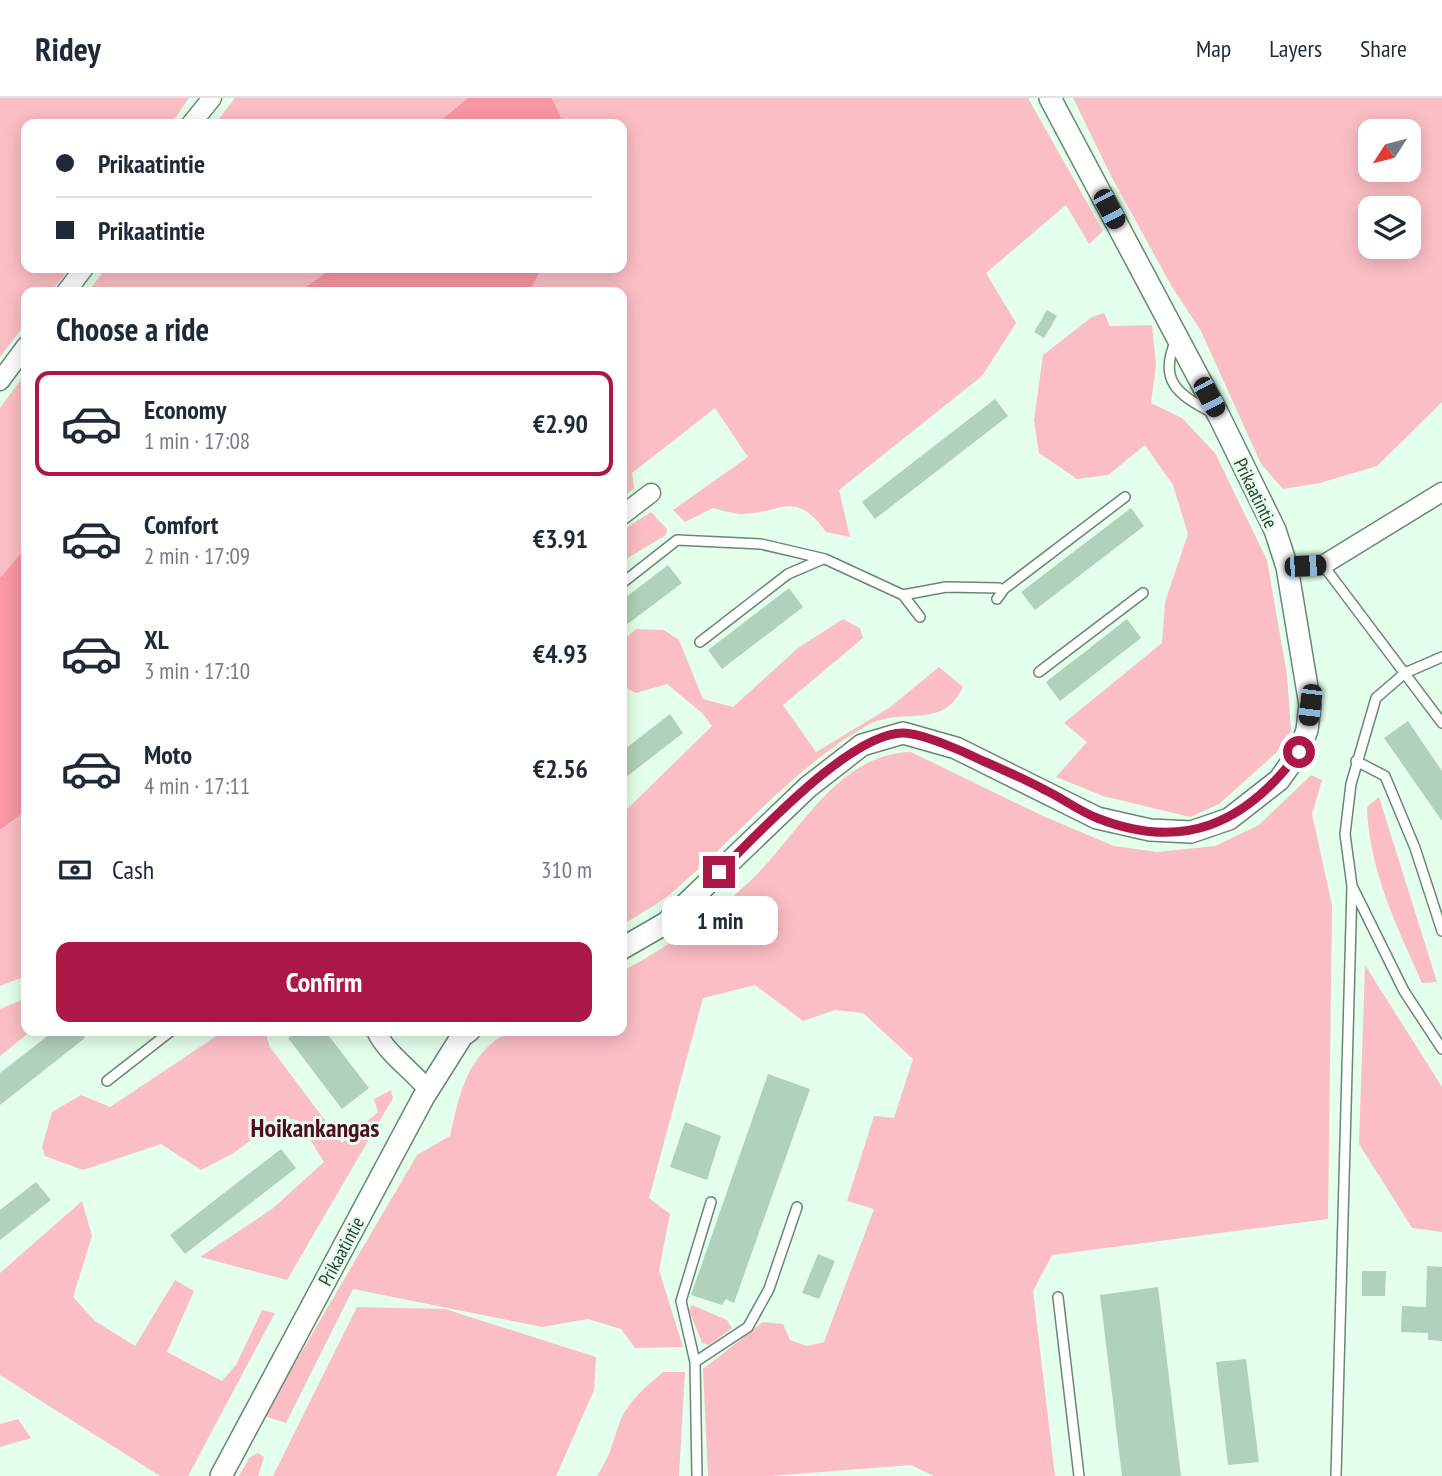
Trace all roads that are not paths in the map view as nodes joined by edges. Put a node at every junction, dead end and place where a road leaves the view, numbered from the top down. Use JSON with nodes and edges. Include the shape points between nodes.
{"nodes":[{"id":1,"x":212,"y":98,"type":"edge"},
{"id":2,"x":1050,"y":98,"type":"edge"},
{"id":3,"x":195,"y":119,"type":"edge"},
{"id":4,"x":21,"y":353,"type":"edge"},
{"id":5,"x":0,"y":381,"type":"edge"},
{"id":6,"x":651,"y":492,"type":"dead end"},
{"id":7,"x":1442,"y":492,"type":"edge"},
{"id":8,"x":1125,"y":497,"type":"dead end"},
{"id":9,"x":627,"y":511,"type":"edge"},
{"id":10,"x":825,"y":559,"type":"junction"},
{"id":11,"x":1323,"y":565,"type":"junction"},
{"id":12,"x":1287,"y":567,"type":"junction"},
{"id":13,"x":627,"y":579,"type":"edge"},
{"id":14,"x":999,"y":588,"type":"dead end"},
{"id":15,"x":1143,"y":593,"type":"dead end"},
{"id":16,"x":903,"y":595,"type":"junction"},
{"id":17,"x":997,"y":599,"type":"dead end"},
{"id":18,"x":920,"y":617,"type":"dead end"},
{"id":19,"x":700,"y":642,"type":"dead end"},
{"id":20,"x":1442,"y":657,"type":"edge"},
{"id":21,"x":1039,"y":672,"type":"dead end"},
{"id":22,"x":1405,"y":673,"type":"junction"},
{"id":23,"x":1442,"y":723,"type":"edge"},
{"id":24,"x":1356,"y":761,"type":"junction"},
{"id":25,"x":1352,"y":886,"type":"junction"},
{"id":26,"x":1442,"y":931,"type":"edge"},
{"id":27,"x":627,"y":946,"type":"edge"},
{"id":28,"x":164,"y":1036,"type":"edge"},
{"id":29,"x":378,"y":1036,"type":"edge"},
{"id":30,"x":459,"y":1036,"type":"edge"},
{"id":31,"x":1442,"y":1049,"type":"edge"},
{"id":32,"x":107,"y":1081,"type":"dead end"},
{"id":33,"x":428,"y":1090,"type":"junction"},
{"id":34,"x":711,"y":1202,"type":"dead end"},
{"id":35,"x":797,"y":1207,"type":"dead end"},
{"id":36,"x":1058,"y":1297,"type":"dead end"},
{"id":37,"x":695,"y":1362,"type":"junction"},
{"id":38,"x":221,"y":1476,"type":"edge"},
{"id":39,"x":697,"y":1476,"type":"edge"},
{"id":40,"x":1079,"y":1476,"type":"edge"},
{"id":41,"x":1336,"y":1476,"type":"edge"}],
"edges":[{"from":1,"to":3,"type":"street"},
{"from":2,"to":12,"type":"street","name":"Prikaatintie","via":[[1219,416],[1275,530]]},
{"from":4,"to":5,"type":"street"},
{"from":6,"to":9,"type":"street"},
{"from":7,"to":11,"type":"street"},
{"from":8,"to":17,"type":"lane"},
{"from":10,"to":13,"type":"lane","via":[[761,544],[677,540]]},
{"from":10,"to":16,"type":"lane"},
{"from":10,"to":19,"type":"lane","via":[[788,574]]},
{"from":11,"to":12,"type":"street"},
{"from":11,"to":22,"type":"lane"},
{"from":12,"to":27,"type":"street","name":"Prikaatintie","via":[[1310,705],[1307,730],[1299,752],[1279,780],[1229,819],[1191,832],[1150,831],[1097,818],[956,748],[903,733],[862,745],[808,787],[666,923]]},
{"from":14,"to":16,"type":"lane","via":[[946,587]]},
{"from":15,"to":21,"type":"lane"},
{"from":16,"to":18,"type":"lane"},
{"from":20,"to":22,"type":"lane"},
{"from":22,"to":23,"type":"lane"},
{"from":22,"to":24,"type":"lane","via":[[1376,698]]},
{"from":24,"to":25,"type":"lane","via":[[1345,834]]},
{"from":24,"to":26,"type":"lane","via":[[1385,776]]},
{"from":25,"to":31,"type":"lane","via":[[1404,991]]},
{"from":25,"to":41,"type":"lane"},
{"from":28,"to":32,"type":"lane"},
{"from":29,"to":33,"type":"street"},
{"from":30,"to":33,"type":"street","name":"Prikaatintie"},
{"from":33,"to":38,"type":"street","name":"Prikaatintie"},
{"from":34,"to":37,"type":"lane","via":[[681,1301]]},
{"from":35,"to":37,"type":"lane","via":[[769,1289],[748,1328]]},
{"from":36,"to":40,"type":"lane"},
{"from":37,"to":39,"type":"lane"}]}
